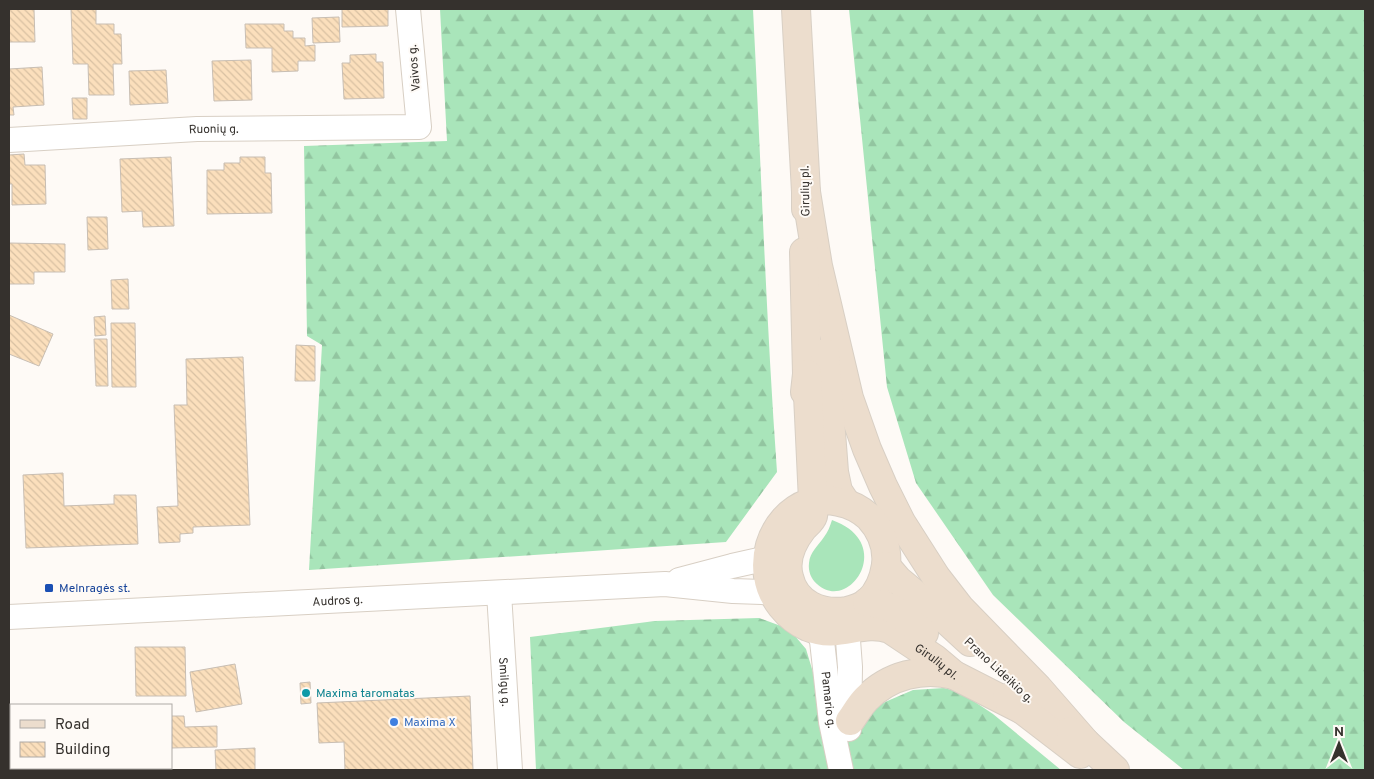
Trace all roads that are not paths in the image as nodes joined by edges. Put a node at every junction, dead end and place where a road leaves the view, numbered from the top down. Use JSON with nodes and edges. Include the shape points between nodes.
{"nodes":[{"id":1,"x":408,"y":9,"type":"edge"},
{"id":2,"x":796,"y":9,"type":"edge"},
{"id":3,"x":419,"y":127,"type":"joint"},
{"id":4,"x":9,"y":140,"type":"edge"},
{"id":5,"x":806,"y":192,"type":"junction"},
{"id":6,"x":818,"y":266,"type":"junction"},
{"id":7,"x":846,"y":503,"type":"junction"},
{"id":8,"x":803,"y":506,"type":"junction"},
{"id":9,"x":768,"y":558,"type":"junction"},
{"id":10,"x":886,"y":566,"type":"junction"},
{"id":11,"x":665,"y":584,"type":"junction"},
{"id":12,"x":499,"y":593,"type":"junction"},
{"id":13,"x":773,"y":593,"type":"junction"},
{"id":14,"x":857,"y":614,"type":"junction"},
{"id":15,"x":9,"y":617,"type":"edge"},
{"id":16,"x":817,"y":629,"type":"junction"},
{"id":17,"x":954,"y":675,"type":"junction"},
{"id":18,"x":1021,"y":709,"type":"junction"},
{"id":19,"x":850,"y":721,"type":"junction"},
{"id":20,"x":1086,"y":743,"type":"junction"},
{"id":21,"x":510,"y":770,"type":"edge"},
{"id":22,"x":841,"y":770,"type":"edge"},
{"id":23,"x":846,"y":770,"type":"edge"},
{"id":24,"x":1106,"y":770,"type":"edge"},
{"id":25,"x":1115,"y":770,"type":"edge"}],
"edges":[{"from":1,"to":3,"type":"street","name":"Vaivos g."},
{"from":2,"to":5,"type":"main road","name":"Girulių pl."},
{"from":3,"to":4,"type":"street","name":"Ruonių g.","via":[[197,129]]},
{"from":5,"to":6,"type":"main road"},
{"from":5,"to":8,"type":"main road","name":"Girulių pl.","via":[[803,267],[807,374]]},
{"from":6,"to":7,"type":"main road","via":[[834,472],[838,490]]},
{"from":6,"to":20,"type":"main road","via":[[849,398],[867,449],[901,522],[960,608]]},
{"from":7,"to":8,"type":"main road","via":[[833,500]]},
{"from":7,"to":10,"type":"main road","via":[[863,512],[880,532]]},
{"from":8,"to":9,"type":"main road","name":"Girulių pl.","via":[[778,528],[770,544]]},
{"from":8,"to":14,"type":"main road","name":"Girulių pl.","via":[[813,516],[790,550],[787,568],[792,586],[800,599],[812,607]]},
{"from":9,"to":11,"type":"street","name":"Audros g."},
{"from":9,"to":13,"type":"main road","name":"Girulių pl.","via":[[768,576]]},
{"from":10,"to":14,"type":"main road","via":[[881,583]]},
{"from":10,"to":20,"type":"main road","name":"Prano Lideikio g.","via":[[1029,699]]},
{"from":11,"to":12,"type":"street","name":"Audros g."},
{"from":11,"to":13,"type":"street","name":"Audros g."},
{"from":12,"to":15,"type":"street","name":"Audros g."},
{"from":12,"to":21,"type":"street","name":"Smilgų g."},
{"from":13,"to":16,"type":"main road","name":"Girulių pl.","via":[[790,616]]},
{"from":14,"to":16,"type":"main road","name":"Girulių pl.","via":[[840,631]]},
{"from":14,"to":17,"type":"main road","name":"Girulių pl.","via":[[872,625],[890,629]]},
{"from":14,"to":18,"type":"main road","name":"Prano Lideikio g.","via":[[884,606],[901,615]]},
{"from":14,"to":19,"type":"street","name":"Pamario g.","via":[[848,640]]},
{"from":16,"to":22,"type":"street","name":"Pamario g.","via":[[822,641],[831,722]]},
{"from":17,"to":18,"type":"main road","name":"Girulių pl."},
{"from":17,"to":19,"type":"main road","via":[[932,671],[898,678],[867,698]]},
{"from":18,"to":24,"type":"main road","name":"Prano Lideikio g.","via":[[1078,753]]},
{"from":19,"to":23,"type":"street","name":"Pamario g."},
{"from":20,"to":25,"type":"main road","name":"Prano Lideikio g."}]}
